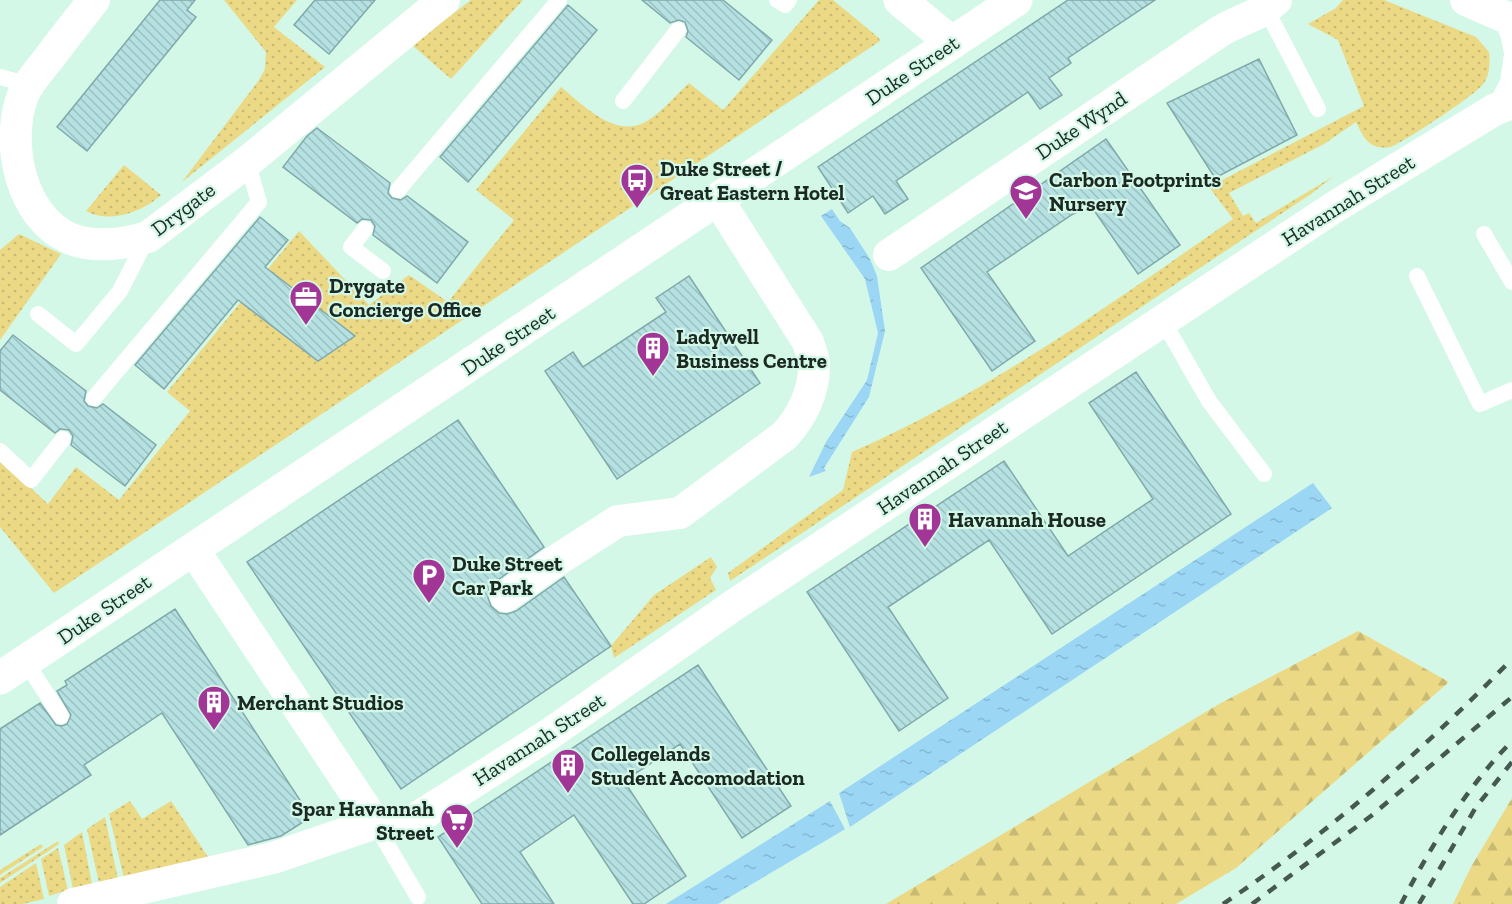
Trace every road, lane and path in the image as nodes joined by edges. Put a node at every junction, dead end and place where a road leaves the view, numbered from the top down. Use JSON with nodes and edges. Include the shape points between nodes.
{"nodes":[{"id":1,"x":94,"y":0,"type":"edge"},
{"id":2,"x":444,"y":0,"type":"edge"},
{"id":3,"x":559,"y":0,"type":"edge"},
{"id":4,"x":777,"y":0,"type":"edge"},
{"id":5,"x":789,"y":0,"type":"edge"},
{"id":6,"x":900,"y":0,"type":"edge"},
{"id":7,"x":1016,"y":0,"type":"edge"},
{"id":8,"x":1466,"y":0,"type":"edge"},
{"id":9,"x":1271,"y":5,"type":"edge"},
{"id":10,"x":1506,"y":17,"type":"edge"},
{"id":11,"x":678,"y":30,"type":"dead end"},
{"id":12,"x":952,"y":43,"type":"junction"},
{"id":13,"x":1512,"y":54,"type":"edge"},
{"id":14,"x":14,"y":81,"type":"edge"},
{"id":15,"x":623,"y":101,"type":"dead end"},
{"id":16,"x":1503,"y":107,"type":"edge"},
{"id":17,"x":1318,"y":109,"type":"dead end"},
{"id":18,"x":248,"y":162,"type":"junction"},
{"id":19,"x":398,"y":190,"type":"dead end"},
{"id":20,"x":718,"y":200,"type":"junction"},
{"id":21,"x":365,"y":230,"type":"dead end"},
{"id":22,"x":1484,"y":234,"type":"dead end"},
{"id":23,"x":148,"y":237,"type":"junction"},
{"id":24,"x":889,"y":255,"type":"dead end"},
{"id":25,"x":383,"y":271,"type":"dead end"},
{"id":26,"x":1417,"y":276,"type":"dead end"},
{"id":27,"x":1512,"y":282,"type":"edge"},
{"id":28,"x":38,"y":314,"type":"dead end"},
{"id":29,"x":1163,"y":321,"type":"junction"},
{"id":30,"x":1512,"y":390,"type":"edge"},
{"id":31,"x":94,"y":398,"type":"dead end"},
{"id":32,"x":63,"y":439,"type":"dead end"},
{"id":33,"x":0,"y":451,"type":"edge"},
{"id":34,"x":1263,"y":474,"type":"dead end"},
{"id":35,"x":193,"y":549,"type":"junction"},
{"id":36,"x":506,"y":596,"type":"dead end"},
{"id":37,"x":12,"y":670,"type":"edge"},
{"id":38,"x":61,"y":716,"type":"dead end"},
{"id":39,"x":375,"y":824,"type":"junction"},
{"id":40,"x":418,"y":897,"type":"dead end"},
{"id":41,"x":73,"y":904,"type":"edge"}],
"edges":[{"from":1,"to":14,"type":"street","name":"Drygate"},
{"from":2,"to":18,"type":"street","name":"Drygate"},
{"from":3,"to":19,"type":"lane"},
{"from":4,"to":5,"type":"lane","via":[[785,6]]},
{"from":6,"to":12,"type":"street"},
{"from":7,"to":12,"type":"street","name":"Duke Street"},
{"from":8,"to":10,"type":"street"},
{"from":9,"to":17,"type":"lane"},
{"from":9,"to":24,"type":"street","name":"Duke Wynd","via":[[1219,32]]},
{"from":10,"to":13,"type":"lane"},
{"from":11,"to":15,"type":"lane"},
{"from":12,"to":20,"type":"street","name":"Duke Street"},
{"from":13,"to":16,"type":"lane"},
{"from":14,"to":23,"type":"street","name":"Drygate","via":[[19,108],[15,144],[18,161],[29,195],[44,219],[69,238],[82,242],[129,243]]},
{"from":16,"to":29,"type":"street","name":"Havannah Street","via":[[1333,207]]},
{"from":18,"to":23,"type":"street","name":"Drygate"},
{"from":18,"to":31,"type":"lane","via":[[259,202]]},
{"from":20,"to":35,"type":"street","name":"Duke Street"},
{"from":20,"to":36,"type":"street","via":[[808,342],[814,364],[804,409],[784,436],[680,513],[618,521]]},
{"from":21,"to":25,"type":"lane","via":[[351,247]]},
{"from":22,"to":27,"type":"lane"},
{"from":23,"to":28,"type":"lane","via":[[120,291],[76,344]]},
{"from":26,"to":30,"type":"lane","via":[[1480,404]]},
{"from":29,"to":34,"type":"lane","via":[[1209,401]]},
{"from":29,"to":39,"type":"street","name":"Havannah Street","via":[[734,605],[548,735],[409,823],[392,827]]},
{"from":32,"to":33,"type":"lane","via":[[31,480]]},
{"from":35,"to":37,"type":"street","name":"Duke Street"},
{"from":35,"to":39,"type":"street"},
{"from":37,"to":38,"type":"lane"},
{"from":39,"to":40,"type":"lane"},
{"from":39,"to":41,"type":"street","name":"Havannah Street","via":[[273,858]]}]}
